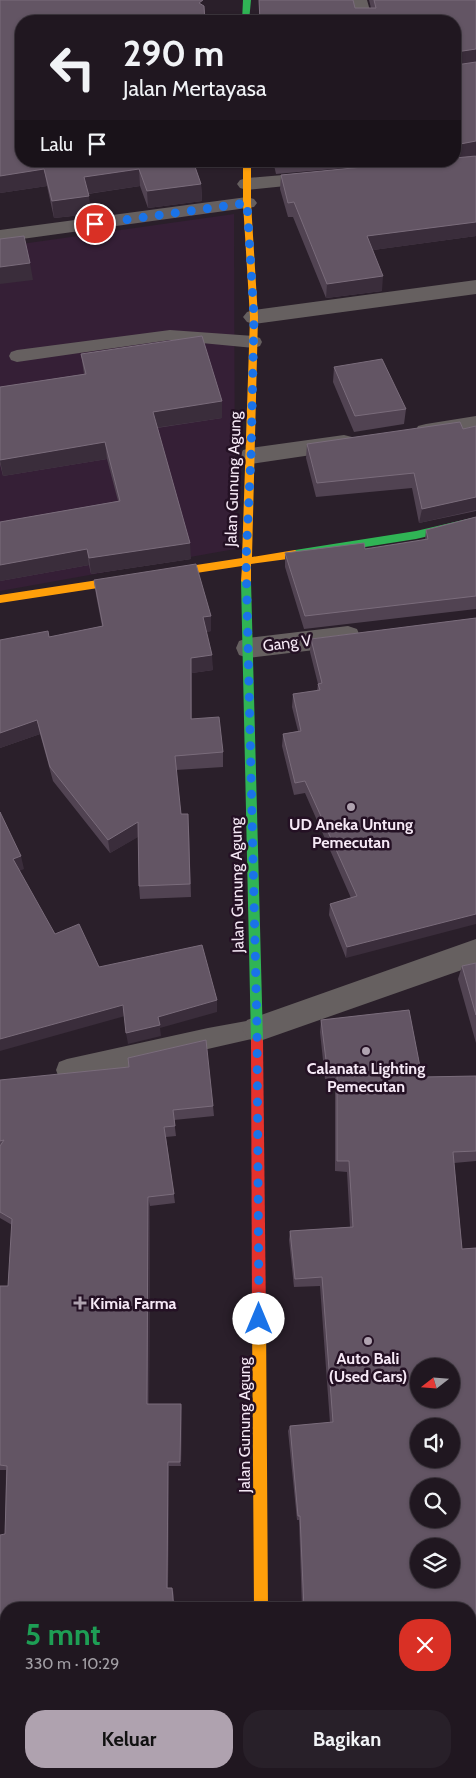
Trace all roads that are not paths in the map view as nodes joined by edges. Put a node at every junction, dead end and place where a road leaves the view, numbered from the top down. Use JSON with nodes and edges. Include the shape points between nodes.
{"nodes":[{"id":1,"x":247,"y":0,"type":"edge"},
{"id":2,"x":358,"y":0,"type":"edge"},
{"id":3,"x":246,"y":15,"type":"edge"},
{"id":4,"x":362,"y":15,"type":"edge"},
{"id":5,"x":247,"y":167,"type":"edge"},
{"id":6,"x":337,"y":177,"type":"edge"},
{"id":7,"x":247,"y":193,"type":"junction"},
{"id":8,"x":0,"y":236,"type":"edge"},
{"id":9,"x":476,"y":287,"type":"edge"},
{"id":10,"x":254,"y":317,"type":"junction"},
{"id":11,"x":254,"y":342,"type":"junction"},
{"id":12,"x":17,"y":356,"type":"dead end"},
{"id":13,"x":476,"y":424,"type":"edge"},
{"id":14,"x":404,"y":435,"type":"edge"},
{"id":15,"x":366,"y":440,"type":"edge"},
{"id":16,"x":251,"y":456,"type":"junction"},
{"id":17,"x":476,"y":521,"type":"edge"},
{"id":18,"x":246,"y":560,"type":"junction"},
{"id":19,"x":0,"y":599,"type":"edge"},
{"id":20,"x":374,"y":633,"type":"edge"},
{"id":21,"x":248,"y":648,"type":"junction"},
{"id":22,"x":476,"y":952,"type":"edge"},
{"id":23,"x":257,"y":1028,"type":"junction"},
{"id":24,"x":67,"y":1070,"type":"dead end"},
{"id":25,"x":261,"y":1602,"type":"edge"}],
"edges":[{"from":1,"to":3,"type":"main road"},
{"from":2,"to":4,"type":"street"},
{"from":5,"to":7,"type":"main road","name":"Jalan Gunung Agung"},
{"from":6,"to":7,"type":"street"},
{"from":7,"to":8,"type":"street"},
{"from":7,"to":10,"type":"main road","name":"Jalan Gunung Agung"},
{"from":9,"to":10,"type":"street"},
{"from":10,"to":11,"type":"main road","name":"Jalan Gunung Agung"},
{"from":11,"to":12,"type":"lane","via":[[170,336]]},
{"from":11,"to":16,"type":"main road","name":"Jalan Gunung Agung"},
{"from":13,"to":14,"type":"street"},
{"from":15,"to":16,"type":"street"},
{"from":16,"to":18,"type":"main road","name":"Jalan Gunung Agung"},
{"from":17,"to":18,"type":"main road","via":[[416,535]]},
{"from":18,"to":19,"type":"main road"},
{"from":18,"to":21,"type":"main road","name":"Jalan Gunung Agung"},
{"from":20,"to":21,"type":"street","name":"Gang V"},
{"from":21,"to":23,"type":"main road","name":"Jalan Gunung Agung"},
{"from":22,"to":23,"type":"street"},
{"from":23,"to":24,"type":"lane"},
{"from":23,"to":25,"type":"main road","name":"Jalan Gunung Agung"}]}
